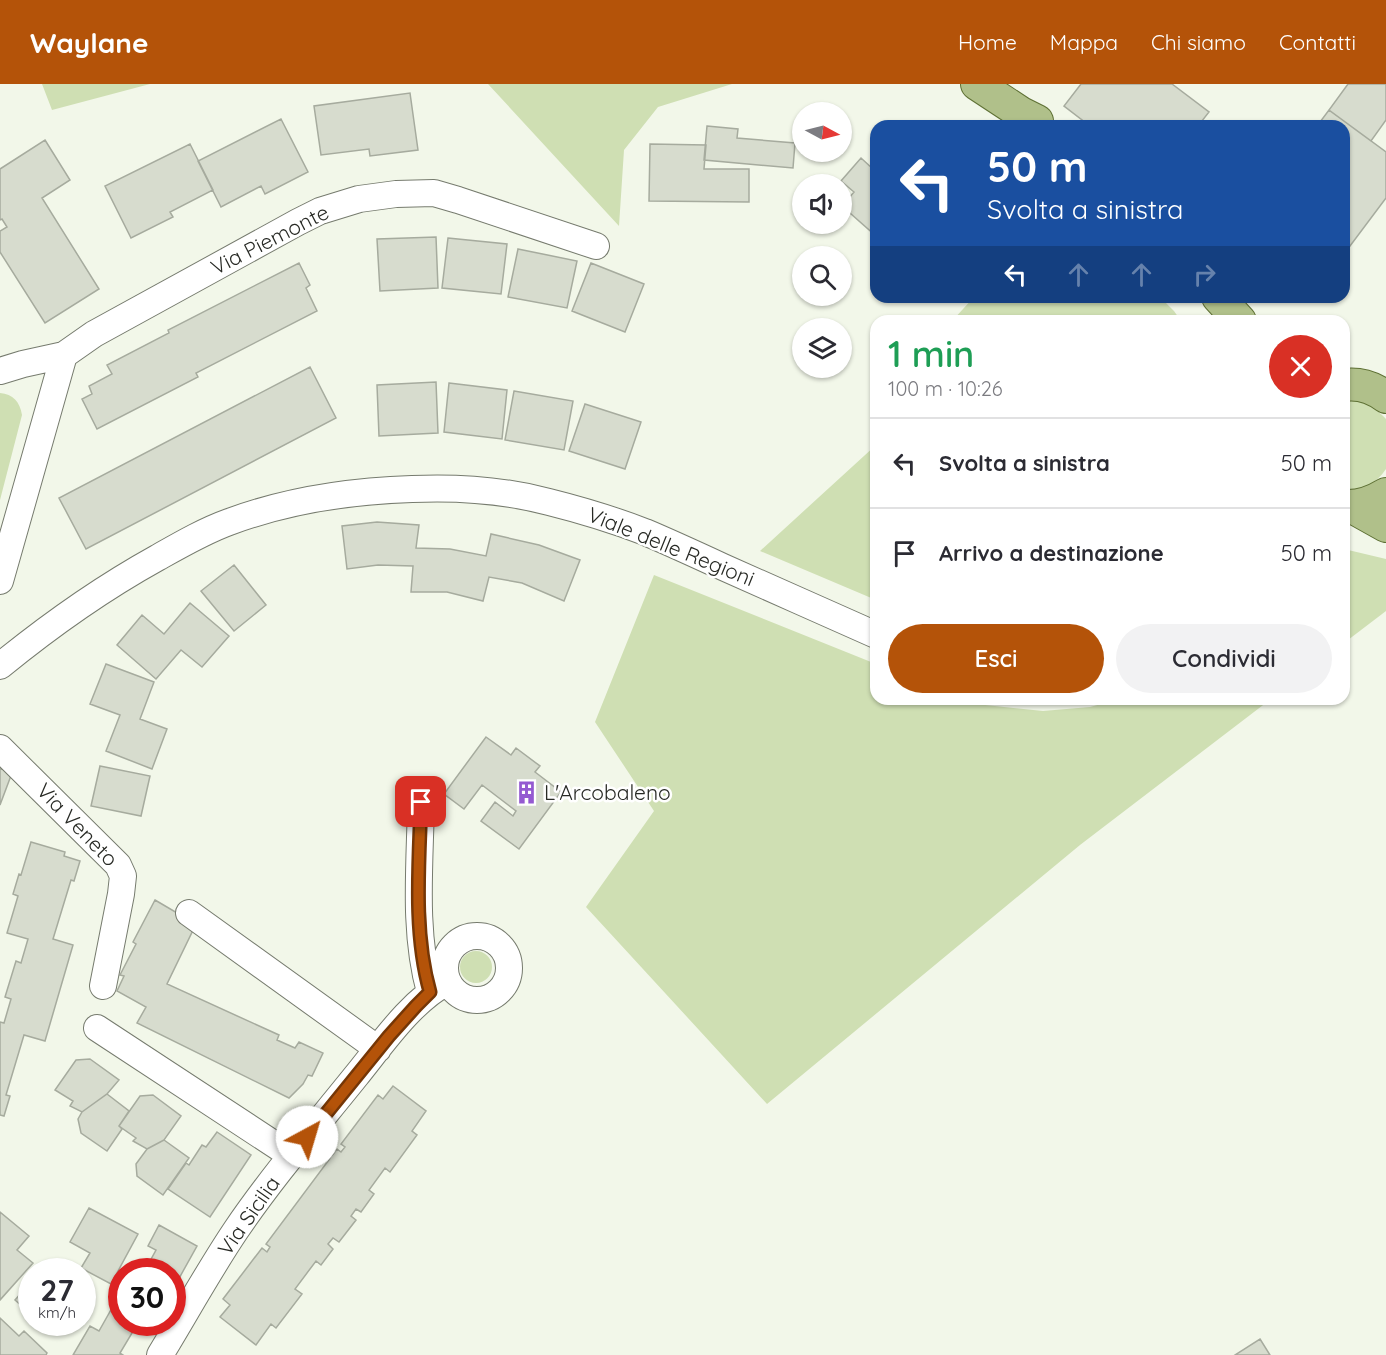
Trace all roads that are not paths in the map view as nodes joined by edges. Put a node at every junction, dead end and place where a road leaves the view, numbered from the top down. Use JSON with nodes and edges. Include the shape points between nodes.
{"nodes":[{"id":1,"x":977,"y":84,"type":"edge"},
{"id":2,"x":1000,"y":84,"type":"edge"},
{"id":3,"x":1034,"y":120,"type":"edge"},
{"id":4,"x":1037,"y":120,"type":"edge"},
{"id":5,"x":596,"y":246,"type":"dead end"},
{"id":6,"x":1224,"y":303,"type":"edge"},
{"id":7,"x":1234,"y":315,"type":"edge"},
{"id":8,"x":64,"y":355,"type":"junction"},
{"id":9,"x":0,"y":371,"type":"edge"},
{"id":10,"x":1350,"y":385,"type":"edge"},
{"id":11,"x":1384,"y":394,"type":"edge"},
{"id":12,"x":1386,"y":494,"type":"edge"},
{"id":13,"x":1350,"y":506,"type":"edge"},
{"id":14,"x":1350,"y":507,"type":"edge"},
{"id":15,"x":1386,"y":526,"type":"edge"},
{"id":16,"x":0,"y":581,"type":"edge"},
{"id":17,"x":870,"y":632,"type":"edge"},
{"id":18,"x":0,"y":666,"type":"edge"},
{"id":19,"x":0,"y":748,"type":"edge"},
{"id":20,"x":421,"y":802,"type":"dead end"},
{"id":21,"x":189,"y":913,"type":"dead end"},
{"id":22,"x":103,"y":986,"type":"dead end"},
{"id":23,"x":97,"y":1028,"type":"dead end"},
{"id":24,"x":378,"y":1049,"type":"junction"},
{"id":25,"x":292,"y":1156,"type":"junction"},
{"id":26,"x":160,"y":1355,"type":"edge"}],
"edges":[{"from":1,"to":3,"type":"main road"},
{"from":2,"to":4,"type":"main road"},
{"from":5,"to":8,"type":"street","name":"Via Piemonte","via":[[434,193],[359,199],[298,222],[94,334]]},
{"from":6,"to":7,"type":"main road"},
{"from":8,"to":9,"type":"street","name":"Via Piemonte"},
{"from":8,"to":16,"type":"street"},
{"from":10,"to":11,"type":"main road"},
{"from":12,"to":13,"type":"main road","via":[[1369,503]]},
{"from":14,"to":15,"type":"main road"},
{"from":17,"to":18,"type":"street","name":"Viale delle Regioni","via":[[645,533],[548,501],[496,492],[401,489],[313,499],[229,522],[113,583]]},
{"from":19,"to":22,"type":"street","name":"Via Veneto","via":[[121,868],[121,894]]},
{"from":20,"to":24,"type":"street","name":"Via Sicilia","via":[[423,962],[439,987],[416,1006]]},
{"from":21,"to":24,"type":"street"},
{"from":23,"to":25,"type":"street"},
{"from":24,"to":25,"type":"street","name":"Via Sicilia"},
{"from":25,"to":26,"type":"street","name":"Via Sicilia","via":[[235,1231]]}]}
